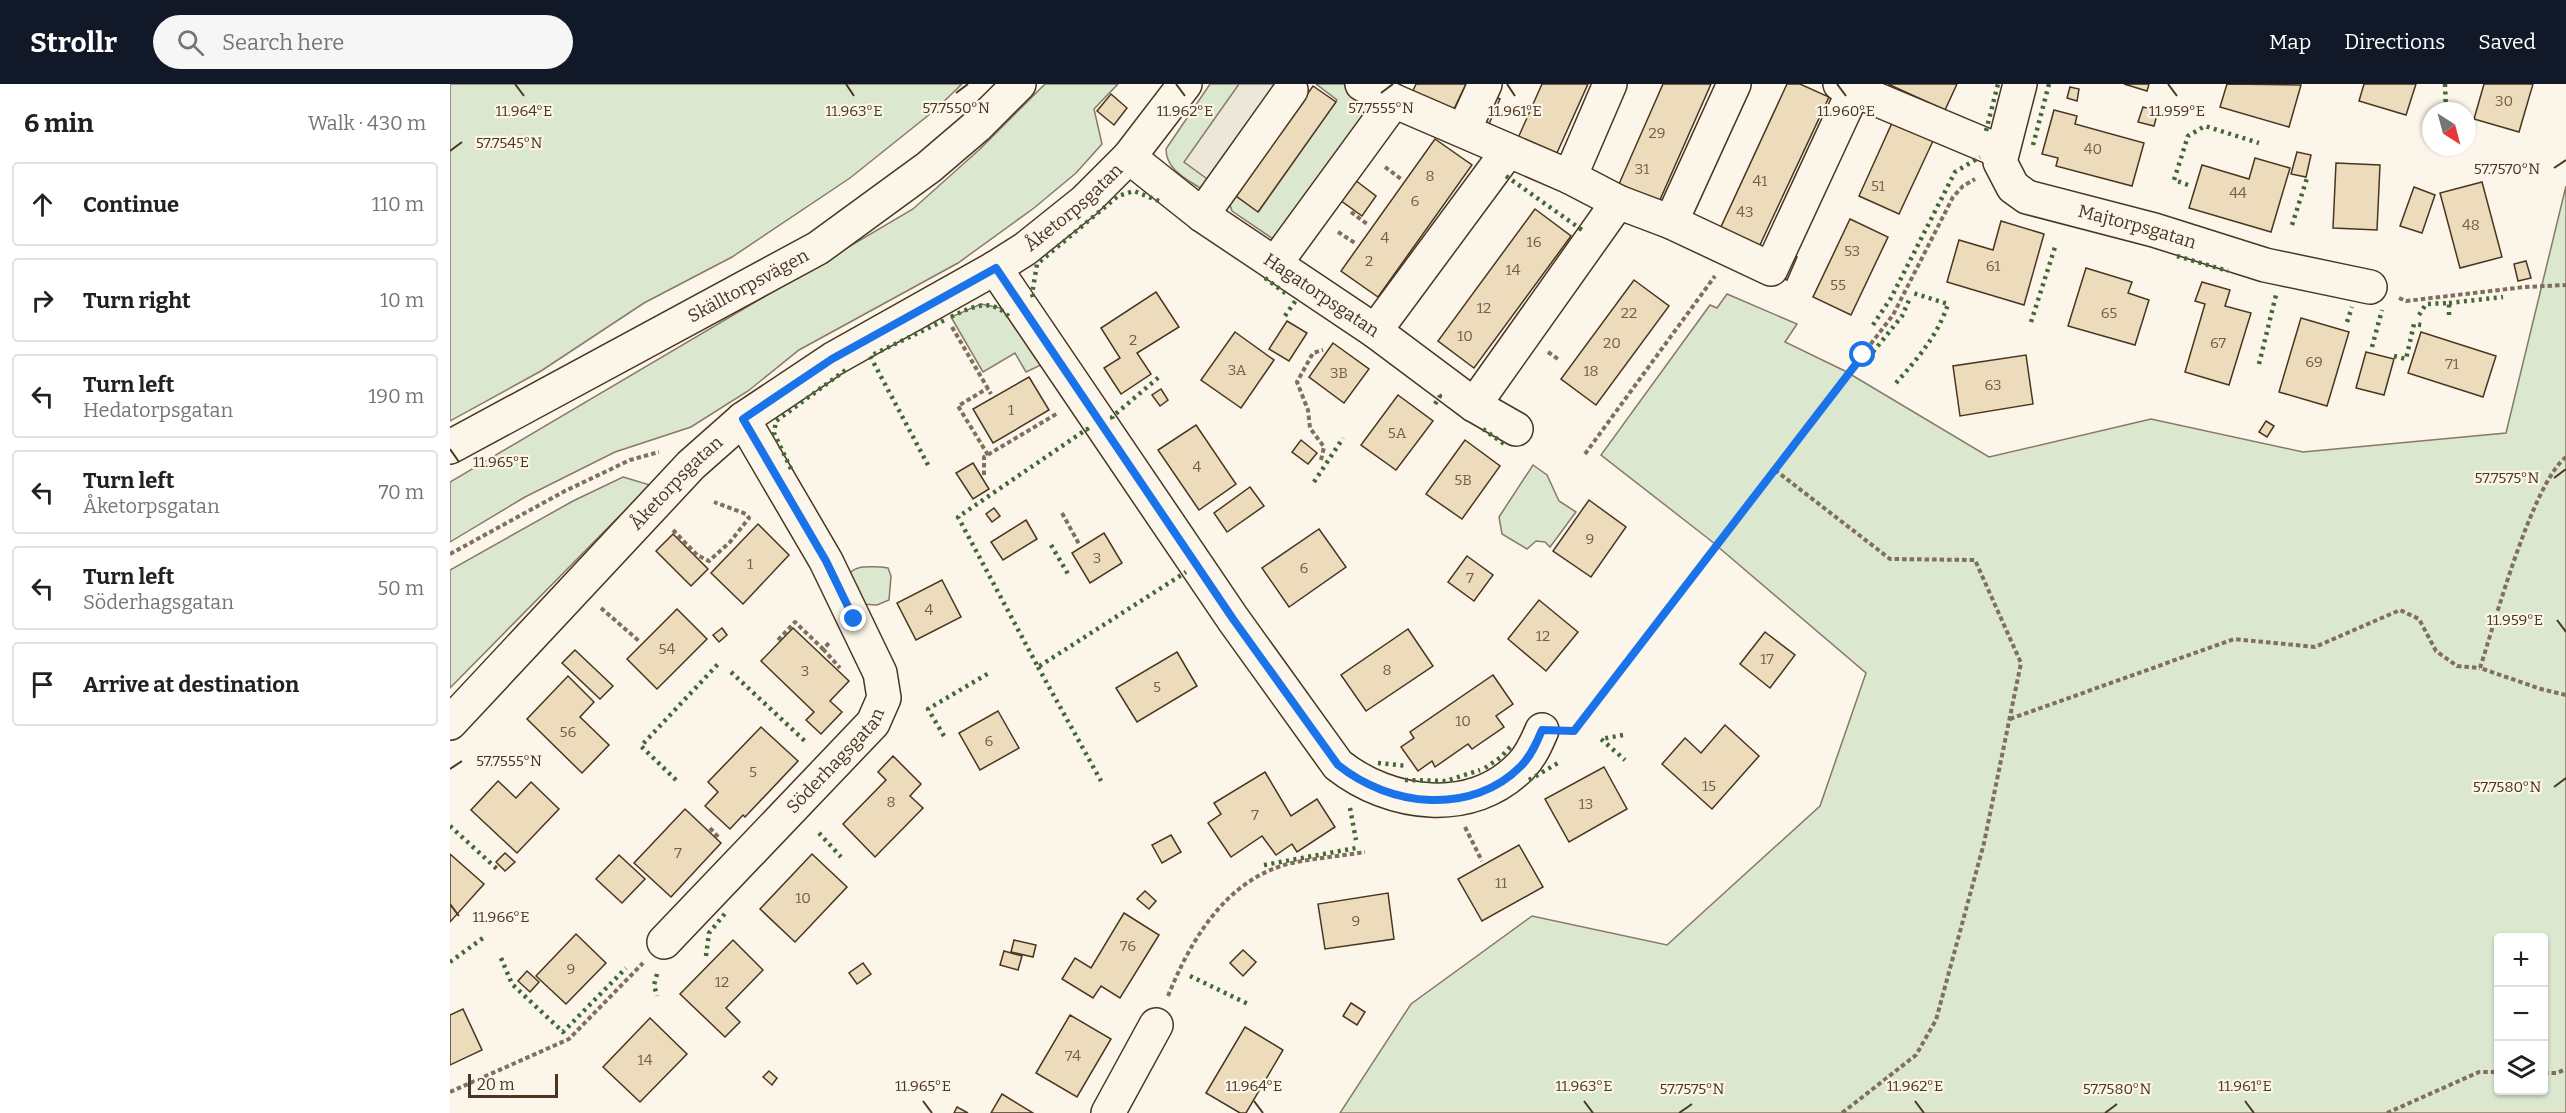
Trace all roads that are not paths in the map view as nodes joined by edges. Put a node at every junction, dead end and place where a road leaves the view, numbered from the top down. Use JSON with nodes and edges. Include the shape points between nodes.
{"nodes":[{"id":1,"x":1018,"y":84,"type":"edge"},
{"id":2,"x":1185,"y":84,"type":"edge"},
{"id":3,"x":1362,"y":84,"type":"edge"},
{"id":4,"x":1485,"y":84,"type":"edge"},
{"id":5,"x":1610,"y":84,"type":"edge"},
{"id":6,"x":1734,"y":84,"type":"edge"},
{"id":7,"x":2020,"y":84,"type":"edge"},
{"id":8,"x":1847,"y":87,"type":"edge"},
{"id":9,"x":1291,"y":90,"type":"dead end"},
{"id":10,"x":1394,"y":101,"type":"junction"},
{"id":11,"x":1464,"y":130,"type":"junction"},
{"id":12,"x":1508,"y":151,"type":"junction"},
{"id":13,"x":1129,"y":157,"type":"junction"},
{"id":14,"x":2004,"y":163,"type":"junction"},
{"id":15,"x":1570,"y":177,"type":"junction"},
{"id":16,"x":1618,"y":202,"type":"junction"},
{"id":17,"x":1202,"y":215,"type":"junction"},
{"id":18,"x":1671,"y":222,"type":"junction"},
{"id":19,"x":1275,"y":264,"type":"junction"},
{"id":20,"x":996,"y":268,"type":"junction"},
{"id":21,"x":2370,"y":287,"type":"road end"},
{"id":22,"x":1375,"y":332,"type":"junction"},
{"id":23,"x":1474,"y":405,"type":"junction"},
{"id":24,"x":743,"y":419,"type":"junction"},
{"id":25,"x":1516,"y":429,"type":"dead end"},
{"id":26,"x":450,"y":447,"type":"edge"},
{"id":27,"x":450,"y":723,"type":"edge"},
{"id":28,"x":1542,"y":730,"type":"road end"},
{"id":29,"x":663,"y":942,"type":"road end"},
{"id":30,"x":1156,"y":1025,"type":"road end"},
{"id":31,"x":1108,"y":1113,"type":"edge"}],
"edges":[{"from":1,"to":26,"type":"street","name":"Skälltorpsvägen","via":[[929,167],[818,248]]},
{"from":2,"to":13,"type":"street","name":"Åketorpsgatan"},
{"from":3,"to":10,"type":"street"},
{"from":4,"to":11,"type":"street"},
{"from":5,"to":15,"type":"street"},
{"from":6,"to":18,"type":"street"},
{"from":7,"to":14,"type":"street"},
{"from":8,"to":14,"type":"street"},
{"from":8,"to":18,"type":"street","via":[[1771,269]]},
{"from":9,"to":17,"type":"street"},
{"from":10,"to":11,"type":"street"},
{"from":10,"to":19,"type":"street"},
{"from":11,"to":12,"type":"street"},
{"from":12,"to":15,"type":"street"},
{"from":12,"to":22,"type":"street"},
{"from":13,"to":17,"type":"street","name":"Hagatorpsgatan"},
{"from":13,"to":20,"type":"street","name":"Åketorpsgatan","via":[[1085,201]]},
{"from":14,"to":21,"type":"street","name":"Majtorpsgatan","via":[[2013,187],[2050,204],[2154,230],[2265,265]]},
{"from":15,"to":16,"type":"street"},
{"from":16,"to":18,"type":"street"},
{"from":16,"to":23,"type":"street"},
{"from":17,"to":19,"type":"street","name":"Hagatorpsgatan"},
{"from":19,"to":22,"type":"street","name":"Hagatorpsgatan"},
{"from":20,"to":24,"type":"street","name":"Åketorpsgatan","via":[[832,359]]},
{"from":20,"to":28,"type":"street","via":[[1236,623],[1327,752],[1351,776],[1409,798],[1445,802],[1467,797],[1487,790],[1522,765]]},
{"from":22,"to":23,"type":"street","name":"Hagatorpsgatan"},
{"from":23,"to":25,"type":"street","name":"Hagatorpsgatan"},
{"from":24,"to":27,"type":"street","name":"Åketorpsgatan","via":[[691,465]]},
{"from":24,"to":29,"type":"street","name":"Söderhagsgatan","via":[[826,561],[880,673],[885,698],[873,723]]},
{"from":30,"to":31,"type":"street"}]}
